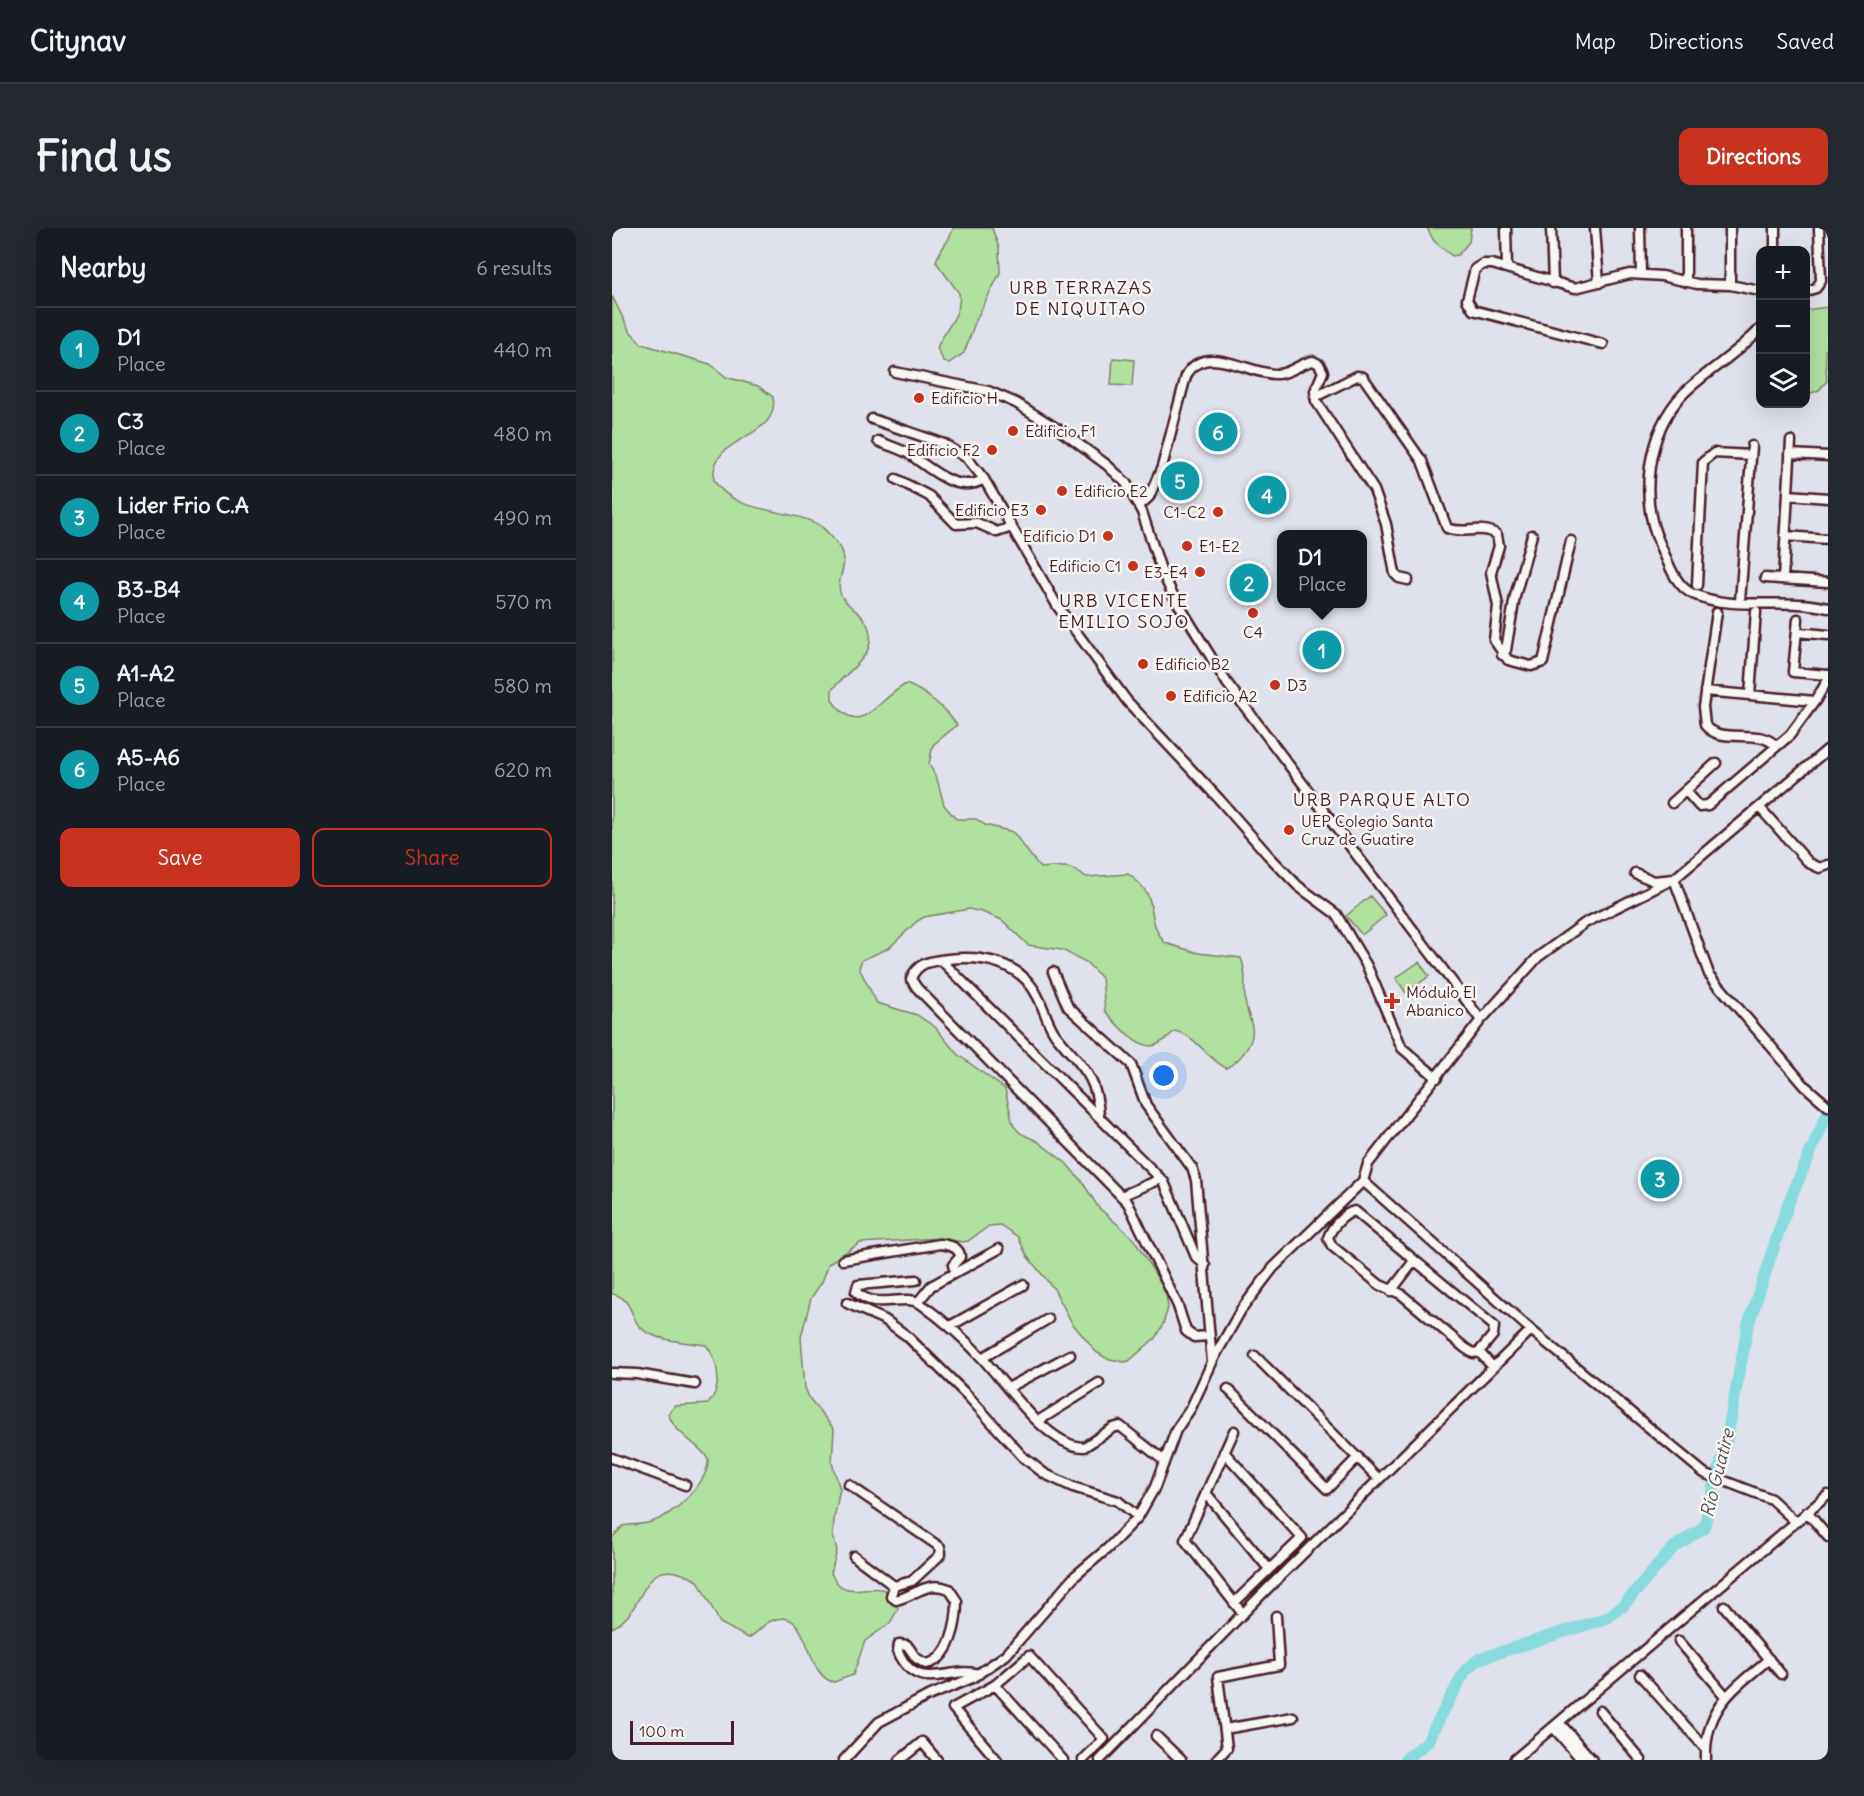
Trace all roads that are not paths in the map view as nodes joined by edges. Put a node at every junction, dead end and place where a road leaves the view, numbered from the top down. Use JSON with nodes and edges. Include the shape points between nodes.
{"nodes":[{"id":1,"x":1506,"y":228,"type":"edge"},
{"id":2,"x":1551,"y":228,"type":"edge"},
{"id":3,"x":1595,"y":228,"type":"edge"},
{"id":4,"x":1640,"y":228,"type":"edge"},
{"id":5,"x":1686,"y":228,"type":"edge"},
{"id":6,"x":1730,"y":228,"type":"edge"},
{"id":7,"x":1775,"y":228,"type":"edge"},
{"id":8,"x":1819,"y":228,"type":"edge"},
{"id":9,"x":1775,"y":246,"type":"edge"},
{"id":10,"x":1507,"y":268,"type":"junction"},
{"id":11,"x":1641,"y":274,"type":"junction"},
{"id":12,"x":1686,"y":282,"type":"junction"},
{"id":13,"x":1553,"y":283,"type":"junction"},
{"id":14,"x":1599,"y":283,"type":"junction"},
{"id":15,"x":1730,"y":285,"type":"junction"},
{"id":16,"x":1756,"y":290,"type":"edge"},
{"id":17,"x":1810,"y":290,"type":"edge"},
{"id":18,"x":1756,"y":332,"type":"edge"},
{"id":19,"x":1603,"y":344,"type":"dead end"},
{"id":20,"x":895,"y":372,"type":"dead end"},
{"id":21,"x":1315,"y":397,"type":"junction"},
{"id":22,"x":872,"y":419,"type":"dead end"},
{"id":23,"x":878,"y":441,"type":"dead end"},
{"id":24,"x":1791,"y":441,"type":"dead end"},
{"id":25,"x":1790,"y":454,"type":"junction"},
{"id":26,"x":1828,"y":456,"type":"edge"},
{"id":27,"x":896,"y":479,"type":"dead end"},
{"id":28,"x":984,"y":479,"type":"junction"},
{"id":29,"x":1788,"y":495,"type":"junction"},
{"id":30,"x":1828,"y":498,"type":"edge"},
{"id":31,"x":1139,"y":506,"type":"junction"},
{"id":32,"x":1012,"y":527,"type":"junction"},
{"id":33,"x":1532,"y":535,"type":"dead end"},
{"id":34,"x":1785,"y":536,"type":"junction"},
{"id":35,"x":1828,"y":539,"type":"edge"},
{"id":36,"x":1571,"y":541,"type":"dead end"},
{"id":37,"x":1765,"y":578,"type":"dead end"},
{"id":38,"x":1783,"y":579,"type":"junction"},
{"id":39,"x":1408,"y":580,"type":"dead end"},
{"id":40,"x":1828,"y":582,"type":"edge"},
{"id":41,"x":1697,"y":585,"type":"dead end"},
{"id":42,"x":1740,"y":601,"type":"junction"},
{"id":43,"x":1828,"y":608,"type":"edge"},
{"id":44,"x":1717,"y":612,"type":"dead end"},
{"id":45,"x":1756,"y":612,"type":"dead end"},
{"id":46,"x":1798,"y":619,"type":"dead end"},
{"id":47,"x":1797,"y":632,"type":"junction"},
{"id":48,"x":1828,"y":635,"type":"edge"},
{"id":49,"x":1502,"y":655,"type":"junction"},
{"id":50,"x":1828,"y":675,"type":"edge"},
{"id":51,"x":1828,"y":680,"type":"edge"},
{"id":52,"x":1705,"y":691,"type":"junction"},
{"id":53,"x":1750,"y":695,"type":"junction"},
{"id":54,"x":1815,"y":701,"type":"junction"},
{"id":55,"x":1776,"y":746,"type":"junction"},
{"id":56,"x":1828,"y":750,"type":"edge"},
{"id":57,"x":1716,"y":763,"type":"dead end"},
{"id":58,"x":1686,"y":791,"type":"junction"},
{"id":59,"x":1672,"y":803,"type":"dead end"},
{"id":60,"x":1761,"y":809,"type":"junction"},
{"id":61,"x":1828,"y":865,"type":"edge"},
{"id":62,"x":1635,"y":873,"type":"dead end"},
{"id":63,"x":1674,"y":879,"type":"junction"},
{"id":64,"x":941,"y":960,"type":"junction"},
{"id":65,"x":1053,"y":972,"type":"dead end"},
{"id":66,"x":1481,"y":1020,"type":"junction"},
{"id":67,"x":1437,"y":1078,"type":"junction"},
{"id":68,"x":1825,"y":1104,"type":"edge"},
{"id":69,"x":1099,"y":1116,"type":"junction"},
{"id":70,"x":1161,"y":1179,"type":"junction"},
{"id":71,"x":1363,"y":1181,"type":"junction"},
{"id":72,"x":1121,"y":1196,"type":"junction"},
{"id":73,"x":999,"y":1249,"type":"dead end"},
{"id":74,"x":843,"y":1260,"type":"dead end"},
{"id":75,"x":1414,"y":1262,"type":"junction"},
{"id":76,"x":1205,"y":1265,"type":"junction"},
{"id":77,"x":956,"y":1273,"type":"junction"},
{"id":78,"x":916,"y":1280,"type":"dead end"},
{"id":79,"x":1023,"y":1285,"type":"dead end"},
{"id":80,"x":1391,"y":1291,"type":"junction"},
{"id":81,"x":918,"y":1302,"type":"junction"},
{"id":82,"x":847,"y":1303,"type":"dead end"},
{"id":83,"x":1048,"y":1319,"type":"dead end"},
{"id":84,"x":950,"y":1326,"type":"junction"},
{"id":85,"x":1531,"y":1330,"type":"junction"},
{"id":86,"x":1209,"y":1336,"type":"junction"},
{"id":87,"x":1479,"y":1352,"type":"junction"},
{"id":88,"x":1070,"y":1355,"type":"dead end"},
{"id":89,"x":1255,"y":1356,"type":"dead end"},
{"id":90,"x":982,"y":1358,"type":"junction"},
{"id":91,"x":1212,"y":1364,"type":"junction"},
{"id":92,"x":1493,"y":1367,"type":"junction"},
{"id":93,"x":612,"y":1373,"type":"edge"},
{"id":94,"x":1099,"y":1383,"type":"dead end"},
{"id":95,"x":695,"y":1384,"type":"dead end"},
{"id":96,"x":1008,"y":1388,"type":"junction"},
{"id":97,"x":1228,"y":1389,"type":"dead end"},
{"id":98,"x":1038,"y":1421,"type":"junction"},
{"id":99,"x":1234,"y":1431,"type":"dead end"},
{"id":100,"x":1224,"y":1452,"type":"junction"},
{"id":101,"x":1358,"y":1457,"type":"junction"},
{"id":102,"x":612,"y":1458,"type":"edge"},
{"id":103,"x":1163,"y":1460,"type":"junction"},
{"id":104,"x":1379,"y":1479,"type":"junction"},
{"id":105,"x":685,"y":1485,"type":"dead end"},
{"id":106,"x":849,"y":1485,"type":"dead end"},
{"id":107,"x":1206,"y":1493,"type":"junction"},
{"id":108,"x":1828,"y":1495,"type":"edge"},
{"id":109,"x":1807,"y":1512,"type":"junction"},
{"id":110,"x":1138,"y":1517,"type":"junction"},
{"id":111,"x":1796,"y":1522,"type":"junction"},
{"id":112,"x":1828,"y":1536,"type":"edge"},
{"id":113,"x":854,"y":1556,"type":"dead end"},
{"id":114,"x":1269,"y":1569,"type":"junction"},
{"id":115,"x":894,"y":1586,"type":"junction"},
{"id":116,"x":1234,"y":1603,"type":"junction"},
{"id":117,"x":1724,"y":1606,"type":"dead end"},
{"id":118,"x":1243,"y":1614,"type":"junction"},
{"id":119,"x":1276,"y":1616,"type":"dead end"},
{"id":120,"x":1679,"y":1641,"type":"dead end"},
{"id":121,"x":1769,"y":1659,"type":"junction"},
{"id":122,"x":979,"y":1674,"type":"junction"},
{"id":123,"x":1781,"y":1674,"type":"dead end"},
{"id":124,"x":1640,"y":1675,"type":"dead end"},
{"id":125,"x":995,"y":1685,"type":"junction"},
{"id":126,"x":1725,"y":1695,"type":"junction"},
{"id":127,"x":1600,"y":1712,"type":"dead end"},
{"id":128,"x":1293,"y":1718,"type":"dead end"},
{"id":129,"x":1556,"y":1724,"type":"junction"},
{"id":130,"x":1225,"y":1729,"type":"junction"},
{"id":131,"x":1156,"y":1736,"type":"dead end"},
{"id":132,"x":1705,"y":1748,"type":"junction"},
{"id":133,"x":844,"y":1760,"type":"edge"},
{"id":134,"x":900,"y":1760,"type":"edge"},
{"id":135,"x":937,"y":1760,"type":"edge"},
{"id":136,"x":997,"y":1760,"type":"edge"},
{"id":137,"x":1063,"y":1760,"type":"edge"},
{"id":138,"x":1083,"y":1760,"type":"edge"},
{"id":139,"x":1100,"y":1760,"type":"edge"},
{"id":140,"x":1181,"y":1760,"type":"edge"},
{"id":141,"x":1216,"y":1760,"type":"edge"},
{"id":142,"x":1514,"y":1760,"type":"edge"},
{"id":143,"x":1582,"y":1760,"type":"edge"},
{"id":144,"x":1592,"y":1760,"type":"edge"},
{"id":145,"x":1641,"y":1760,"type":"edge"},
{"id":146,"x":1706,"y":1760,"type":"edge"}],
"edges":[{"from":1,"to":10,"type":"street"},
{"from":2,"to":13,"type":"street"},
{"from":3,"to":14,"type":"street"},
{"from":4,"to":11,"type":"street"},
{"from":5,"to":12,"type":"street"},
{"from":6,"to":15,"type":"street"},
{"from":7,"to":9,"type":"street"},
{"from":8,"to":17,"type":"street","via":[[1821,281]]},
{"from":10,"to":13,"type":"street"},
{"from":10,"to":19,"type":"street","via":[[1487,263],[1476,267],[1467,298],[1472,309]]},
{"from":11,"to":12,"type":"street"},
{"from":11,"to":14,"type":"street"},
{"from":12,"to":15,"type":"street"},
{"from":13,"to":14,"type":"street","via":[[1580,288]]},
{"from":15,"to":16,"type":"street"},
{"from":18,"to":42,"type":"street","via":[[1675,405],[1657,438],[1648,488],[1654,531],[1680,584],[1706,598]]},
{"from":20,"to":31,"type":"street","via":[[988,391],[1017,403],[1107,465],[1126,483]]},
{"from":21,"to":31,"type":"street","via":[[1323,372],[1313,360],[1290,372],[1274,374],[1231,362],[1197,364],[1186,376],[1154,488]]},
{"from":21,"to":39,"type":"street","via":[[1374,490],[1386,524],[1395,574]]},
{"from":21,"to":49,"type":"street","via":[[1363,377],[1422,461],[1447,528],[1489,530],[1497,535],[1499,546],[1491,572],[1498,606],[1494,640]]},
{"from":22,"to":28,"type":"street","via":[[944,444],[967,458]]},
{"from":23,"to":28,"type":"street","via":[[962,484],[973,485]]},
{"from":24,"to":25,"type":"street"},
{"from":25,"to":26,"type":"street"},
{"from":25,"to":29,"type":"street"},
{"from":27,"to":32,"type":"street","via":[[929,496],[956,524],[977,523],[998,532]]},
{"from":28,"to":32,"type":"street"},
{"from":29,"to":30,"type":"street"},
{"from":29,"to":34,"type":"street"},
{"from":31,"to":66,"type":"street","via":[[1174,597],[1227,683]]},
{"from":32,"to":67,"type":"street","via":[[1058,607],[1127,701],[1298,886],[1336,914],[1367,966],[1402,1048]]},
{"from":33,"to":49,"type":"street"},
{"from":34,"to":35,"type":"street"},
{"from":34,"to":38,"type":"street"},
{"from":36,"to":49,"type":"street","via":[[1543,662],[1527,666]]},
{"from":37,"to":38,"type":"street"},
{"from":38,"to":40,"type":"street"},
{"from":41,"to":42,"type":"street","via":[[1703,462],[1714,453],[1751,451]]},
{"from":42,"to":43,"type":"street"},
{"from":44,"to":52,"type":"street"},
{"from":45,"to":53,"type":"street"},
{"from":46,"to":47,"type":"street"},
{"from":47,"to":48,"type":"street"},
{"from":47,"to":50,"type":"street","via":[[1793,672]]},
{"from":51,"to":54,"type":"street"},
{"from":52,"to":53,"type":"street"},
{"from":52,"to":55,"type":"street","via":[[1703,719],[1710,731],[1761,737]]},
{"from":53,"to":54,"type":"street"},
{"from":54,"to":55,"type":"street","via":[[1797,727]]},
{"from":55,"to":58,"type":"street","via":[[1706,806],[1699,806]]},
{"from":56,"to":60,"type":"street"},
{"from":57,"to":58,"type":"street"},
{"from":58,"to":59,"type":"street"},
{"from":60,"to":61,"type":"street","via":[[1809,863],[1820,868]]},
{"from":60,"to":63,"type":"street"},
{"from":62,"to":63,"type":"street","via":[[1654,881]]},
{"from":63,"to":66,"type":"street","via":[[1573,930],[1538,957]]},
{"from":63,"to":68,"type":"street","via":[[1709,974]]},
{"from":64,"to":69,"type":"street"},
{"from":64,"to":69,"type":"street","via":[[973,956],[1000,962],[1031,984],[1048,1024],[1092,1080],[1098,1093]]},
{"from":64,"to":72,"type":"street","via":[[923,963],[914,971],[911,979],[917,988]]},
{"from":65,"to":76,"type":"street","via":[[1068,1007],[1131,1064],[1154,1119],[1192,1168]]},
{"from":66,"to":67,"type":"street"},
{"from":67,"to":71,"type":"street","via":[[1368,1164]]},
{"from":69,"to":70,"type":"street"},
{"from":70,"to":72,"type":"street"},
{"from":70,"to":76,"type":"street","via":[[1196,1257]]},
{"from":71,"to":85,"type":"street"},
{"from":71,"to":91,"type":"street","via":[[1273,1268],[1241,1310]]},
{"from":72,"to":86,"type":"street","via":[[1178,1306],[1186,1331],[1194,1337]]},
{"from":73,"to":77,"type":"street"},
{"from":74,"to":77,"type":"street","via":[[940,1244],[960,1252],[952,1267]]},
{"from":75,"to":80,"type":"street"},
{"from":75,"to":80,"type":"street","via":[[1355,1211],[1330,1232],[1332,1246]]},
{"from":75,"to":87,"type":"street","via":[[1494,1326],[1493,1335]]},
{"from":76,"to":86,"type":"street"},
{"from":77,"to":81,"type":"street","via":[[931,1286]]},
{"from":78,"to":81,"type":"street","via":[[858,1285],[856,1292],[871,1301]]},
{"from":79,"to":84,"type":"street"},
{"from":80,"to":87,"type":"street","via":[[1401,1294],[1465,1348]]},
{"from":81,"to":84,"type":"street"},
{"from":82,"to":110,"type":"street","via":[[885,1320],[907,1336],[1023,1457],[1045,1474],[1118,1501]]},
{"from":83,"to":90,"type":"street"},
{"from":84,"to":90,"type":"street"},
{"from":85,"to":92,"type":"street"},
{"from":85,"to":111,"type":"street","via":[[1704,1473],[1771,1499]]},
{"from":86,"to":91,"type":"street"},
{"from":87,"to":92,"type":"street"},
{"from":88,"to":96,"type":"street"},
{"from":89,"to":101,"type":"street"},
{"from":90,"to":96,"type":"street"},
{"from":91,"to":103,"type":"street"},
{"from":92,"to":104,"type":"street"},
{"from":93,"to":95,"type":"street"},
{"from":94,"to":98,"type":"street"},
{"from":96,"to":98,"type":"street"},
{"from":97,"to":101,"type":"street","via":[[1327,1489]]},
{"from":98,"to":103,"type":"street","via":[[1074,1447],[1084,1447],[1113,1428],[1124,1427]]},
{"from":99,"to":100,"type":"street"},
{"from":100,"to":107,"type":"street"},
{"from":100,"to":114,"type":"street","via":[[1302,1538]]},
{"from":101,"to":104,"type":"street"},
{"from":102,"to":105,"type":"street"},
{"from":103,"to":110,"type":"street","via":[[1155,1487]]},
{"from":104,"to":118,"type":"street"},
{"from":106,"to":115,"type":"street","via":[[940,1547],[938,1557],[912,1581]]},
{"from":107,"to":114,"type":"street"},
{"from":107,"to":116,"type":"street","via":[[1185,1540]]},
{"from":108,"to":109,"type":"street"},
{"from":109,"to":111,"type":"street"},
{"from":109,"to":112,"type":"street"},
{"from":110,"to":122,"type":"street","via":[[1075,1576],[1006,1655]]},
{"from":111,"to":129,"type":"street"},
{"from":113,"to":115,"type":"street"},
{"from":114,"to":116,"type":"street"},
{"from":115,"to":122,"type":"street","via":[[891,1596],[896,1599],[920,1588],[936,1586],[949,1589],[957,1601],[951,1639],[936,1660],[926,1664],[907,1645],[899,1644],[898,1652],[904,1663],[932,1678]]},
{"from":116,"to":118,"type":"street"},
{"from":117,"to":121,"type":"street"},
{"from":118,"to":139,"type":"street"},
{"from":119,"to":130,"type":"street","via":[[1279,1665],[1218,1677]]},
{"from":120,"to":126,"type":"street"},
{"from":121,"to":123,"type":"street"},
{"from":121,"to":126,"type":"street"},
{"from":122,"to":133,"type":"street","via":[[879,1722]]},
{"from":124,"to":132,"type":"street"},
{"from":125,"to":136,"type":"street","via":[[953,1708]]},
{"from":125,"to":137,"type":"street"},
{"from":125,"to":138,"type":"street","via":[[1029,1656],[1104,1739]]},
{"from":126,"to":132,"type":"street","via":[[1711,1721]]},
{"from":127,"to":145,"type":"street"},
{"from":128,"to":130,"type":"street"},
{"from":129,"to":142,"type":"street"},
{"from":129,"to":143,"type":"street"},
{"from":129,"to":144,"type":"street"},
{"from":130,"to":141,"type":"street","via":[[1227,1748]]},
{"from":131,"to":140,"type":"street"},
{"from":132,"to":146,"type":"street"},
{"from":134,"to":135,"type":"street","via":[[922,1742]]}]}
